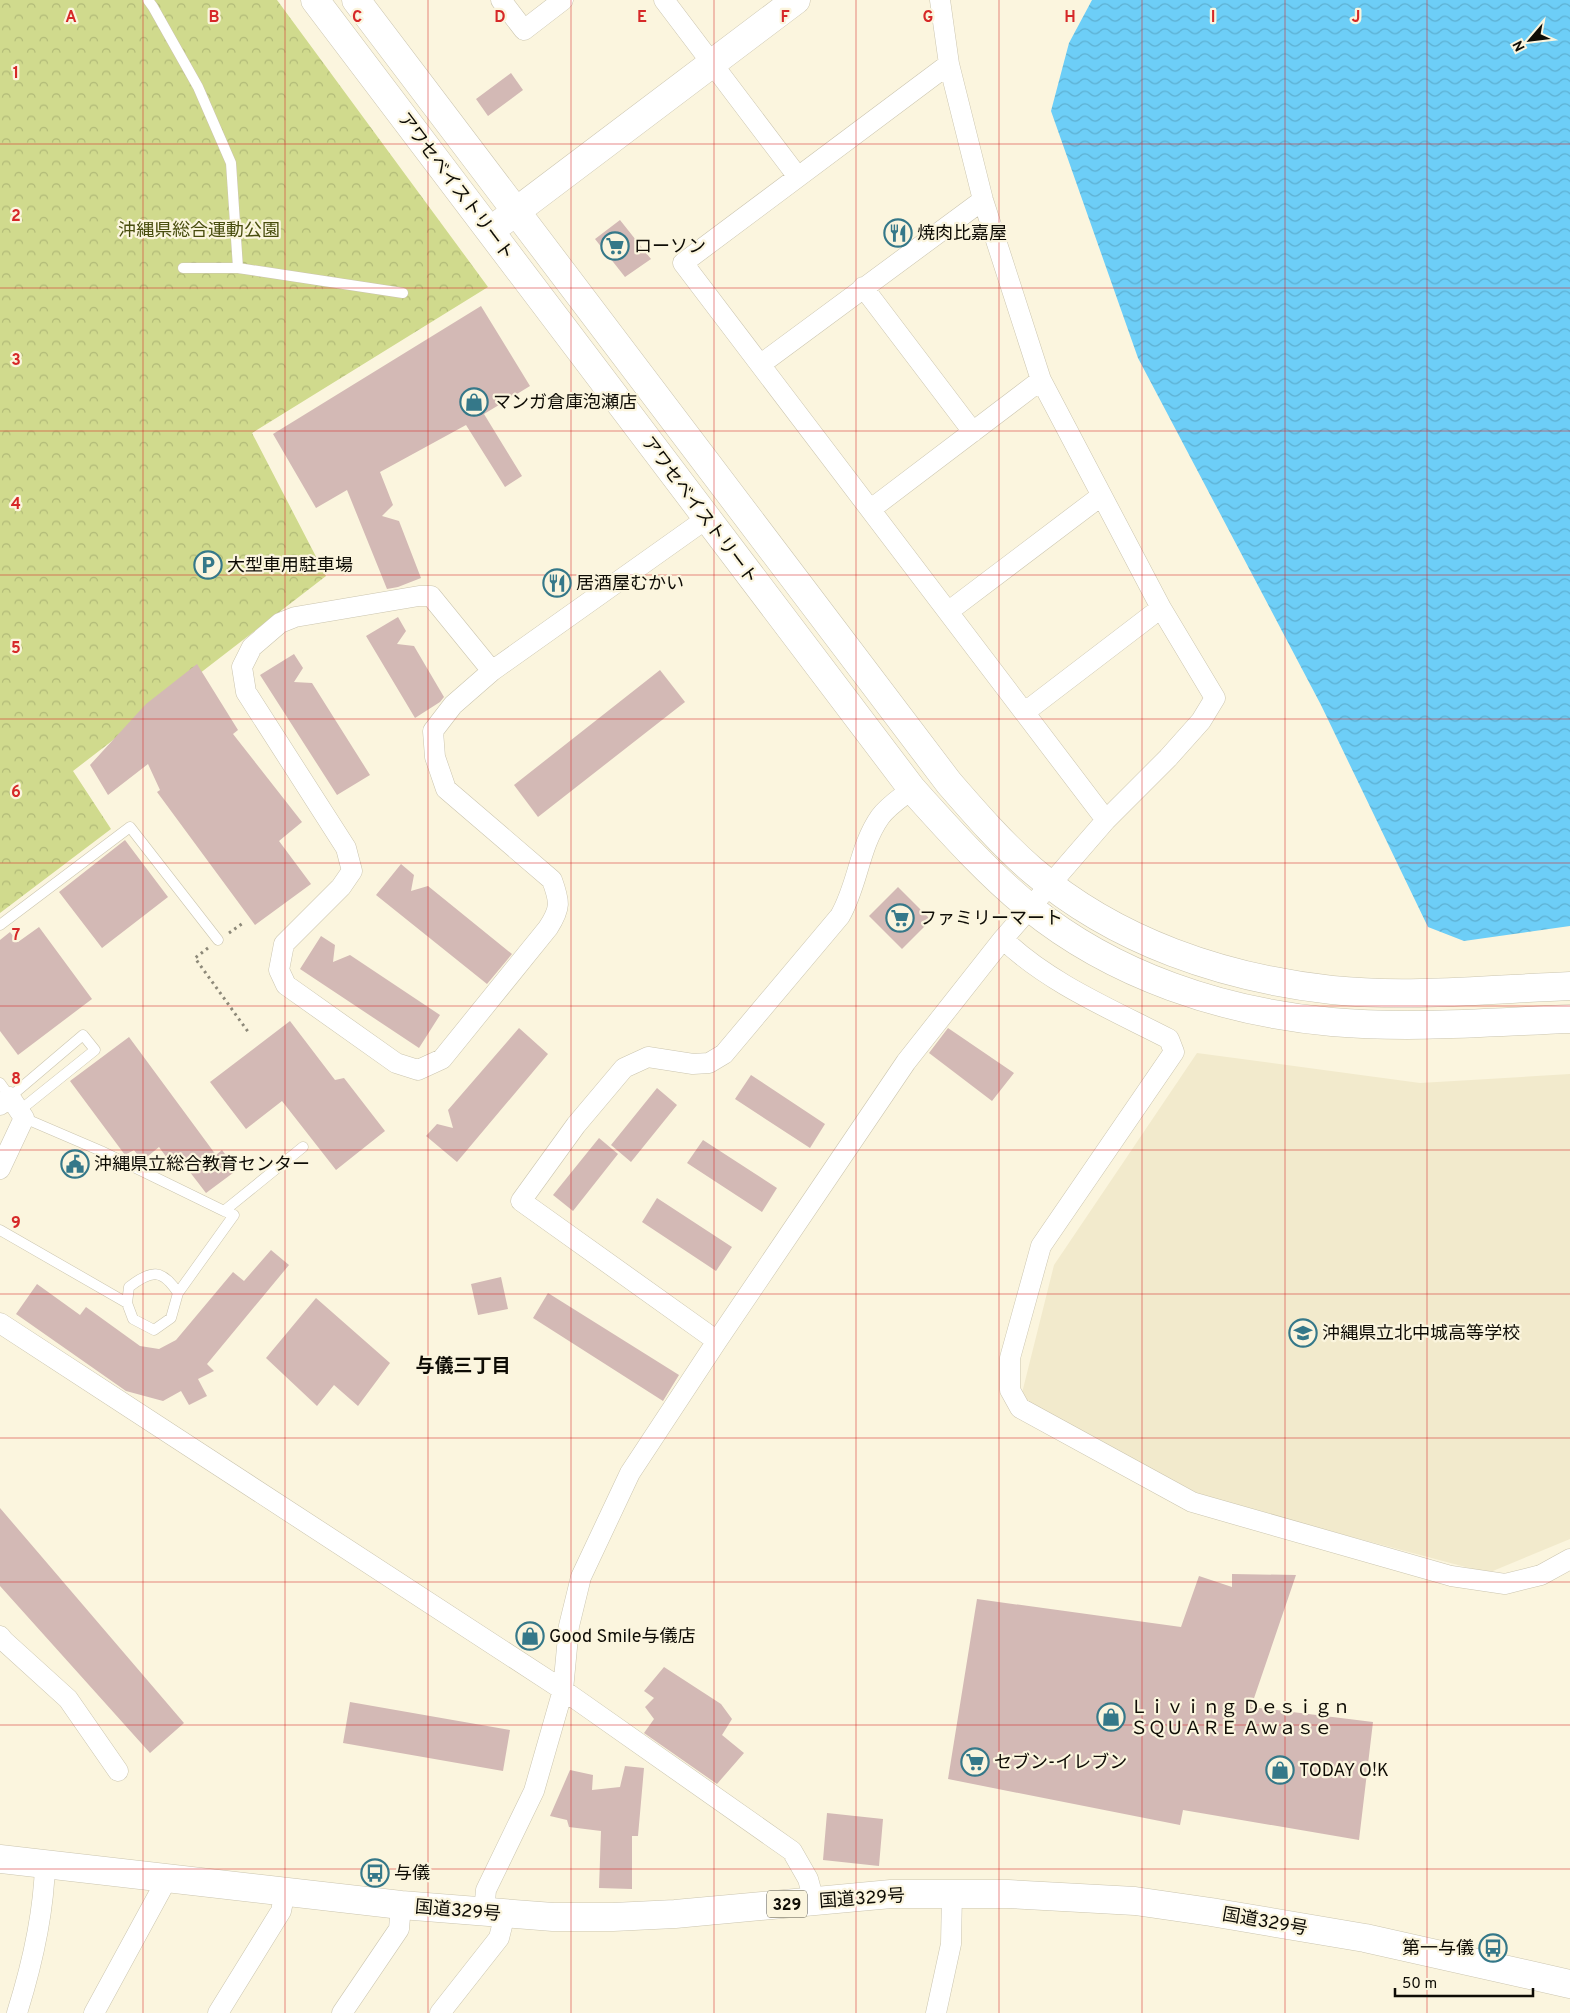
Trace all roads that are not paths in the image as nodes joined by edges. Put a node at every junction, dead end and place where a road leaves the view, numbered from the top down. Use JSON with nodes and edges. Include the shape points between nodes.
{"nodes":[{"id":1,"x":148,"y":0,"type":"edge"},
{"id":2,"x":315,"y":0,"type":"edge"},
{"id":3,"x":356,"y":0,"type":"edge"},
{"id":4,"x":501,"y":0,"type":"edge"},
{"id":5,"x":563,"y":0,"type":"edge"},
{"id":6,"x":664,"y":0,"type":"edge"},
{"id":7,"x":796,"y":0,"type":"edge"},
{"id":8,"x":940,"y":0,"type":"edge"},
{"id":9,"x":712,"y":63,"type":"junction"},
{"id":10,"x":949,"y":64,"type":"junction"},
{"id":11,"x":798,"y":177,"type":"junction"},
{"id":12,"x":982,"y":200,"type":"junction"},
{"id":13,"x":516,"y":212,"type":"junction"},
{"id":14,"x":491,"y":231,"type":"junction"},
{"id":15,"x":183,"y":268,"type":"dead end"},
{"id":16,"x":238,"y":268,"type":"junction"},
{"id":17,"x":863,"y":287,"type":"junction"},
{"id":18,"x":403,"y":293,"type":"dead end"},
{"id":19,"x":761,"y":364,"type":"junction"},
{"id":20,"x":1041,"y":380,"type":"junction"},
{"id":21,"x":973,"y":432,"type":"junction"},
{"id":22,"x":1102,"y":496,"type":"junction"},
{"id":23,"x":871,"y":509,"type":"junction"},
{"id":24,"x":706,"y":519,"type":"junction"},
{"id":25,"x":1161,"y":608,"type":"junction"},
{"id":26,"x":949,"y":611,"type":"junction"},
{"id":27,"x":492,"y":671,"type":"junction"},
{"id":28,"x":1024,"y":712,"type":"junction"},
{"id":29,"x":912,"y":789,"type":"junction"},
{"id":30,"x":1106,"y":820,"type":"junction"},
{"id":31,"x":1051,"y":884,"type":"junction"},
{"id":32,"x":1031,"y":908,"type":"junction"},
{"id":33,"x":0,"y":925,"type":"edge"},
{"id":34,"x":1003,"y":939,"type":"junction"},
{"id":35,"x":218,"y":940,"type":"road end"},
{"id":36,"x":1570,"y":986,"type":"edge"},
{"id":37,"x":1570,"y":1019,"type":"edge"},
{"id":38,"x":11,"y":1103,"type":"edge"},
{"id":39,"x":303,"y":1147,"type":"dead end"},
{"id":40,"x":0,"y":1169,"type":"edge"},
{"id":41,"x":224,"y":1211,"type":"junction"},
{"id":42,"x":0,"y":1230,"type":"edge"},
{"id":43,"x":178,"y":1294,"type":"junction"},
{"id":44,"x":127,"y":1303,"type":"junction"},
{"id":45,"x":0,"y":1323,"type":"edge"},
{"id":46,"x":717,"y":1341,"type":"junction"},
{"id":47,"x":1570,"y":1559,"type":"edge"},
{"id":48,"x":0,"y":1636,"type":"edge"},
{"id":49,"x":563,"y":1690,"type":"junction"},
{"id":50,"x":118,"y":1771,"type":"dead end"},
{"id":51,"x":0,"y":1858,"type":"edge"},
{"id":52,"x":45,"y":1863,"type":"junction"},
{"id":53,"x":167,"y":1879,"type":"junction"},
{"id":54,"x":285,"y":1892,"type":"junction"},
{"id":55,"x":952,"y":1894,"type":"junction"},
{"id":56,"x":814,"y":1901,"type":"junction"},
{"id":57,"x":400,"y":1905,"type":"junction"},
{"id":58,"x":495,"y":1913,"type":"junction"},
{"id":59,"x":1570,"y":1984,"type":"edge"},
{"id":60,"x":17,"y":2013,"type":"edge"},
{"id":61,"x":94,"y":2013,"type":"edge"},
{"id":62,"x":218,"y":2013,"type":"edge"},
{"id":63,"x":342,"y":2013,"type":"edge"},
{"id":64,"x":440,"y":2013,"type":"edge"},
{"id":65,"x":936,"y":2013,"type":"edge"}],
"edges":[{"from":1,"to":16,"type":"lane","via":[[198,87],[231,163]]},
{"from":2,"to":14,"type":"main road","name":"アワセベイストリート"},
{"from":3,"to":13,"type":"main road","name":"アワセベイストリート"},
{"from":4,"to":5,"type":"street","via":[[524,30]]},
{"from":6,"to":9,"type":"street"},
{"from":7,"to":9,"type":"main road"},
{"from":8,"to":10,"type":"street"},
{"from":9,"to":11,"type":"street"},
{"from":9,"to":13,"type":"main road"},
{"from":10,"to":11,"type":"street"},
{"from":10,"to":12,"type":"street"},
{"from":11,"to":19,"type":"street","via":[[683,263]]},
{"from":12,"to":17,"type":"street"},
{"from":12,"to":20,"type":"street"},
{"from":13,"to":14,"type":"main road"},
{"from":13,"to":31,"type":"main road","name":"アワセベイストリート","via":[[949,783],[998,837]]},
{"from":14,"to":24,"type":"main road","name":"アワセベイストリート"},
{"from":15,"to":16,"type":"lane"},
{"from":16,"to":18,"type":"lane"},
{"from":17,"to":19,"type":"street"},
{"from":17,"to":21,"type":"street"},
{"from":19,"to":23,"type":"street"},
{"from":20,"to":21,"type":"street"},
{"from":20,"to":22,"type":"street"},
{"from":21,"to":23,"type":"street"},
{"from":22,"to":25,"type":"street"},
{"from":22,"to":26,"type":"street"},
{"from":23,"to":26,"type":"street"},
{"from":24,"to":27,"type":"street"},
{"from":24,"to":29,"type":"main road","name":"アワセベイストリート"},
{"from":25,"to":28,"type":"street"},
{"from":25,"to":30,"type":"street","via":[[1215,698],[1201,721],[1168,758]]},
{"from":26,"to":28,"type":"street"},
{"from":27,"to":27,"type":"street","via":[[431,596],[295,617],[280,623],[252,647],[242,667],[246,692],[346,848],[352,871],[342,887],[284,944],[279,970],[286,985],[396,1063],[418,1070],[442,1059],[558,913],[552,880],[446,789],[435,757],[433,731],[453,705]]},
{"from":28,"to":30,"type":"street"},
{"from":29,"to":32,"type":"main road","name":"アワセベイストリート","via":[[963,845]]},
{"from":29,"to":46,"type":"street","via":[[881,815],[860,857],[849,900],[840,916],[724,1054],[709,1063],[693,1064],[648,1057],[624,1068],[576,1125],[521,1201]]},
{"from":30,"to":31,"type":"street"},
{"from":31,"to":32,"type":"street"},
{"from":31,"to":36,"type":"main road","name":"アワセベイストリート","via":[[1132,936],[1203,964],[1261,979],[1333,990],[1378,992]]},
{"from":32,"to":34,"type":"street"},
{"from":32,"to":37,"type":"main road","name":"アワセベイストリート","via":[[1093,951],[1128,969],[1199,996],[1257,1011],[1332,1022],[1388,1024]]},
{"from":33,"to":35,"type":"lane","via":[[130,827]]},
{"from":34,"to":46,"type":"street","via":[[906,1062]]},
{"from":34,"to":47,"type":"street","via":[[1016,952],[1076,991],[1169,1038],[1174,1052],[1041,1246],[1010,1358],[1010,1390],[1020,1408],[1192,1502],[1451,1576],[1505,1584],[1541,1575]]},
{"from":38,"to":38,"type":"lane","via":[[83,1035],[95,1050]]},
{"from":38,"to":40,"type":"street"},
{"from":38,"to":41,"type":"lane"},
{"from":39,"to":41,"type":"lane"},
{"from":41,"to":43,"type":"lane","via":[[234,1215]]},
{"from":42,"to":44,"type":"lane"},
{"from":43,"to":44,"type":"lane","via":[[170,1281],[158,1274],[144,1275],[129,1287]]},
{"from":43,"to":44,"type":"lane","via":[[171,1318],[154,1330],[133,1319]]},
{"from":45,"to":49,"type":"street"},
{"from":46,"to":49,"type":"street","via":[[630,1473],[581,1577],[569,1626]]},
{"from":48,"to":50,"type":"street","via":[[68,1699]]},
{"from":49,"to":56,"type":"street","via":[[792,1851],[808,1878]]},
{"from":49,"to":58,"type":"street","via":[[534,1790],[486,1890]]},
{"from":51,"to":52,"type":"main road","name":"国道329号","number":"329"},
{"from":52,"to":53,"type":"main road","name":"国道329号","number":"329"},
{"from":52,"to":60,"type":"street","via":[[44,1895],[28,1977]]},
{"from":53,"to":54,"type":"main road","name":"国道329号","number":"329"},
{"from":53,"to":61,"type":"street"},
{"from":54,"to":57,"type":"main road","name":"国道329号","number":"329"},
{"from":54,"to":62,"type":"street","via":[[280,1912]]},
{"from":55,"to":56,"type":"main road","name":"国道329号","number":"329","via":[[891,1894]]},
{"from":55,"to":59,"type":"main road","name":"国道329号","number":"329","via":[[1135,1901],[1211,1912],[1365,1938]]},
{"from":55,"to":65,"type":"street","via":[[951,1944]]},
{"from":56,"to":58,"type":"main road","name":"国道329号","number":"329","via":[[612,1917]]},
{"from":57,"to":58,"type":"main road","name":"国道329号","number":"329"},
{"from":57,"to":63,"type":"street","via":[[399,1929]]},
{"from":58,"to":64,"type":"street","via":[[499,1938]]}]}
